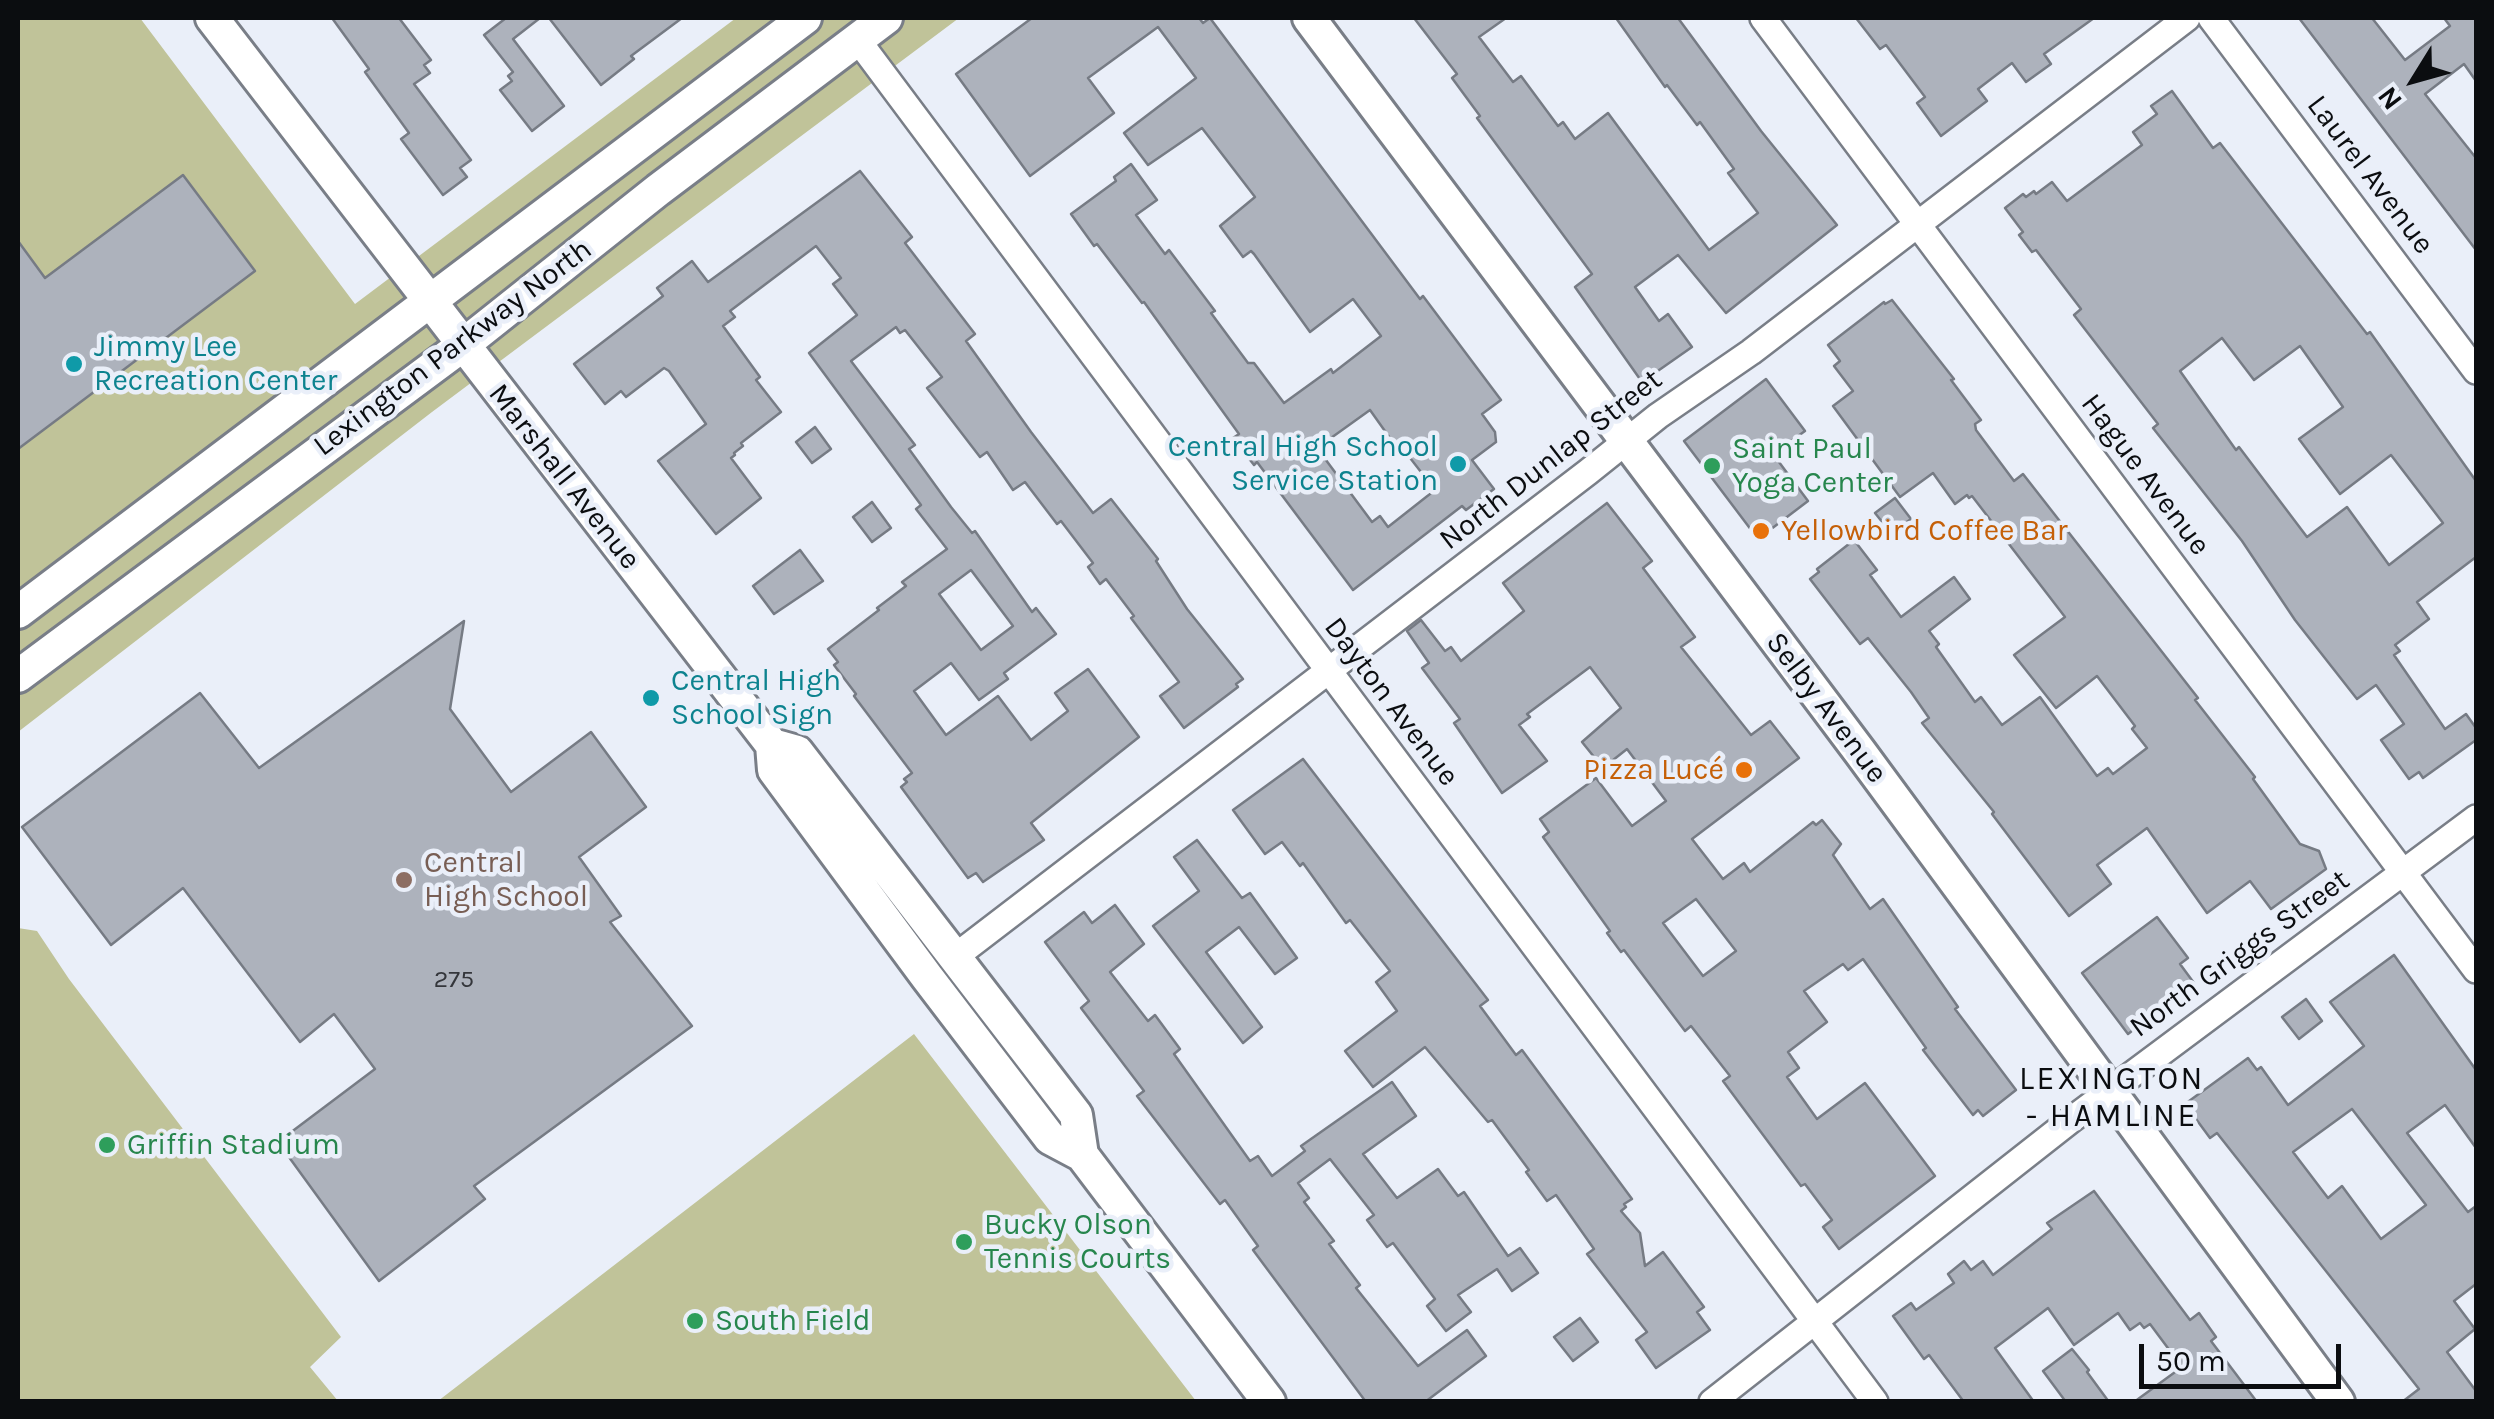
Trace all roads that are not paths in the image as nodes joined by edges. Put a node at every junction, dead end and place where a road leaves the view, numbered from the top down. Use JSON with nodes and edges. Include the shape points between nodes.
{"nodes":[{"id":1,"x":212,"y":18,"type":"edge"},
{"id":2,"x":806,"y":18,"type":"edge"},
{"id":3,"x":886,"y":18,"type":"edge"},
{"id":4,"x":1308,"y":18,"type":"edge"},
{"id":5,"x":1763,"y":18,"type":"edge"},
{"id":6,"x":2187,"y":18,"type":"edge"},
{"id":7,"x":2211,"y":18,"type":"edge"},
{"id":8,"x":857,"y":39,"type":"junction"},
{"id":9,"x":1916,"y":224,"type":"junction"},
{"id":10,"x":430,"y":304,"type":"junction"},
{"id":11,"x":462,"y":346,"type":"junction"},
{"id":12,"x":2476,"y":371,"type":"edge"},
{"id":13,"x":1626,"y":443,"type":"junction"},
{"id":14,"x":18,"y":612,"type":"edge"},
{"id":15,"x":1328,"y":672,"type":"junction"},
{"id":16,"x":18,"y":676,"type":"edge"},
{"id":17,"x":772,"y":745,"type":"junction"},
{"id":18,"x":2476,"y":818,"type":"edge"},
{"id":19,"x":2404,"y":874,"type":"junction"},
{"id":20,"x":956,"y":956,"type":"junction"},
{"id":21,"x":2476,"y":970,"type":"edge"},
{"id":22,"x":2111,"y":1090,"type":"junction"},
{"id":23,"x":1082,"y":1156,"type":"junction"},
{"id":24,"x":1814,"y":1319,"type":"junction"},
{"id":25,"x":1269,"y":1402,"type":"edge"},
{"id":26,"x":1712,"y":1402,"type":"edge"},
{"id":27,"x":1875,"y":1402,"type":"edge"},
{"id":28,"x":2338,"y":1402,"type":"edge"}],
"edges":[{"from":1,"to":10,"type":"street","name":"Marshall Avenue"},
{"from":2,"to":10,"type":"street","name":"Lexington Parkway North"},
{"from":3,"to":8,"type":"street","name":"Lexington Parkway North"},
{"from":4,"to":13,"type":"street","name":"Selby Avenue"},
{"from":5,"to":9,"type":"street","name":"Hague Avenue"},
{"from":6,"to":9,"type":"street","name":"North Dunlap Street"},
{"from":7,"to":12,"type":"street","name":"Laurel Avenue"},
{"from":8,"to":11,"type":"street","name":"Lexington Parkway North"},
{"from":8,"to":15,"type":"street","name":"Dayton Avenue"},
{"from":9,"to":13,"type":"street","name":"North Dunlap Street"},
{"from":9,"to":19,"type":"street","name":"Hague Avenue"},
{"from":10,"to":11,"type":"street","name":"Marshall Avenue"},
{"from":10,"to":14,"type":"street","name":"Lexington Parkway North"},
{"from":11,"to":16,"type":"street","name":"Lexington Parkway North"},
{"from":11,"to":17,"type":"street","name":"Marshall Avenue"},
{"from":13,"to":15,"type":"street","name":"North Dunlap Street"},
{"from":13,"to":22,"type":"street","name":"Selby Avenue"},
{"from":15,"to":20,"type":"street","name":"North Dunlap Street"},
{"from":15,"to":24,"type":"street","name":"Dayton Avenue"},
{"from":17,"to":20,"type":"street","name":"Marshall Avenue","via":[[798,752]]},
{"from":17,"to":23,"type":"street","name":"Marshall Avenue","via":[[774,770],[927,977],[1050,1138]]},
{"from":18,"to":19,"type":"street","name":"North Griggs Street"},
{"from":19,"to":21,"type":"street","name":"Hague Avenue"},
{"from":19,"to":22,"type":"street","name":"North Griggs Street"},
{"from":20,"to":23,"type":"street","name":"Marshall Avenue","via":[[1076,1115]]},
{"from":22,"to":24,"type":"street","name":"North Griggs Street"},
{"from":22,"to":28,"type":"street","name":"Selby Avenue"},
{"from":23,"to":25,"type":"street","name":"Marshall Avenue"},
{"from":24,"to":26,"type":"street","name":"North Griggs Street"},
{"from":24,"to":27,"type":"street","name":"Dayton Avenue"}]}
